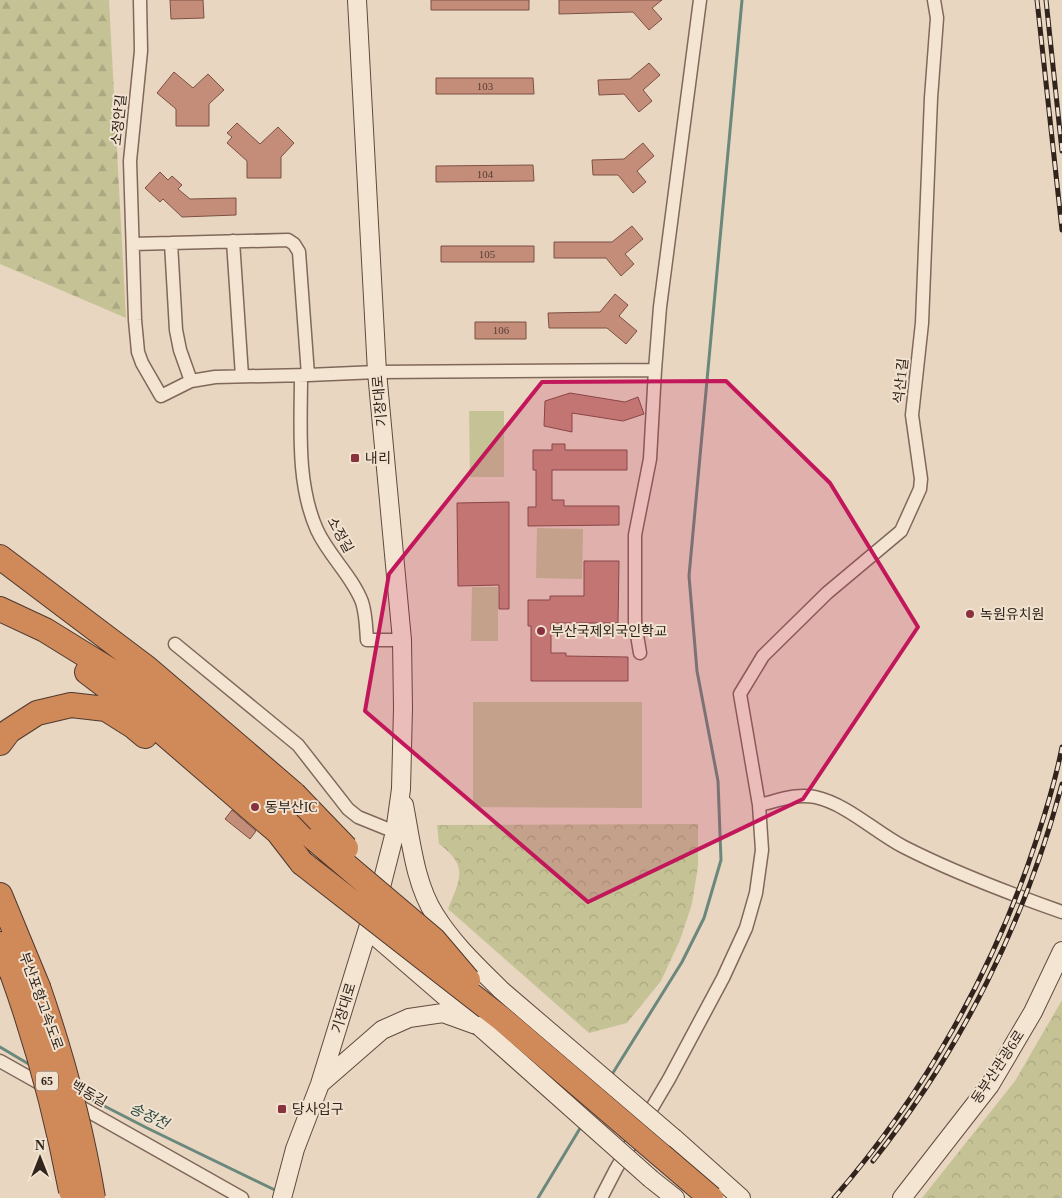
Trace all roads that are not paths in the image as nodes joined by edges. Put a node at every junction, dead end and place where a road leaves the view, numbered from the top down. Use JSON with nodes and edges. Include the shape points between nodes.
{"nodes":[{"id":1,"x":140,"y":0,"type":"edge"},
{"id":2,"x":357,"y":0,"type":"edge"},
{"id":3,"x":700,"y":0,"type":"edge"},
{"id":4,"x":934,"y":0,"type":"edge"},
{"id":5,"x":233,"y":241,"type":"junction"},
{"id":6,"x":171,"y":243,"type":"junction"},
{"id":7,"x":133,"y":244,"type":"junction"},
{"id":8,"x":655,"y":370,"type":"junction"},
{"id":9,"x":377,"y":372,"type":"junction"},
{"id":10,"x":305,"y":375,"type":"junction"},
{"id":11,"x":242,"y":376,"type":"junction"},
{"id":12,"x":191,"y":382,"type":"junction"},
{"id":13,"x":0,"y":557,"type":"edge"},
{"id":14,"x":0,"y":609,"type":"edge"},
{"id":15,"x":0,"y":624,"type":"edge"},
{"id":16,"x":402,"y":640,"type":"junction"},
{"id":17,"x":175,"y":644,"type":"dead end"},
{"id":18,"x":640,"y":653,"type":"dead end"},
{"id":19,"x":0,"y":743,"type":"edge"},
{"id":20,"x":401,"y":789,"type":"junction"},
{"id":21,"x":759,"y":805,"type":"junction"},
{"id":22,"x":395,"y":832,"type":"junction"},
{"id":23,"x":302,"y":863,"type":"junction"},
{"id":24,"x":382,"y":883,"type":"junction"},
{"id":25,"x":1,"y":896,"type":"edge"},
{"id":26,"x":1062,"y":912,"type":"edge"},
{"id":27,"x":368,"y":930,"type":"junction"},
{"id":28,"x":434,"y":940,"type":"junction"},
{"id":29,"x":0,"y":944,"type":"edge"},
{"id":30,"x":1062,"y":952,"type":"edge"},
{"id":31,"x":501,"y":990,"type":"junction"},
{"id":32,"x":502,"y":1019,"type":"junction"},
{"id":33,"x":480,"y":1026,"type":"junction"},
{"id":34,"x":0,"y":1060,"type":"edge"},
{"id":35,"x":320,"y":1084,"type":"junction"},
{"id":36,"x":284,"y":1190,"type":"edge"},
{"id":37,"x":79,"y":1196,"type":"edge"},
{"id":38,"x":242,"y":1198,"type":"edge"},
{"id":39,"x":601,"y":1198,"type":"edge"},
{"id":40,"x":675,"y":1198,"type":"edge"},
{"id":41,"x":711,"y":1198,"type":"edge"},
{"id":42,"x":741,"y":1198,"type":"edge"},
{"id":43,"x":902,"y":1198,"type":"edge"}],
"edges":[{"from":1,"to":7,"type":"street","name":"소정안길","via":[[141,51],[130,162]]},
{"from":2,"to":9,"type":"main road","name":"기장대로"},
{"from":3,"to":8,"type":"street","via":[[660,307]]},
{"from":4,"to":21,"type":"street","name":"석산1길","via":[[937,18],[922,323],[912,415],[920,489],[901,531],[827,593],[763,656],[740,694]]},
{"from":5,"to":6,"type":"street"},
{"from":5,"to":10,"type":"street","via":[[288,240],[297,248]]},
{"from":5,"to":11,"type":"street"},
{"from":6,"to":7,"type":"street"},
{"from":6,"to":12,"type":"street","via":[[176,330]]},
{"from":7,"to":12,"type":"street","name":"소정안길","via":[[136,336],[142,363],[161,396]]},
{"from":8,"to":9,"type":"street","name":"소정안길"},
{"from":8,"to":18,"type":"street","via":[[650,459],[635,535],[635,623]]},
{"from":9,"to":10,"type":"street","name":"소정안길"},
{"from":9,"to":16,"type":"main road","name":"기장대로"},
{"from":10,"to":11,"type":"street","name":"소정안길"},
{"from":10,"to":16,"type":"street","name":"소정길","via":[[303,470],[317,531],[359,596],[365,615],[367,640]]},
{"from":11,"to":12,"type":"street","name":"소정안길"},
{"from":13,"to":28,"type":"highway","bridge":true,"via":[[147,668],[294,794]]},
{"from":14,"to":28,"type":"highway","bridge":true,"via":[[44,630],[134,685]]},
{"from":15,"to":23,"type":"highway","via":[[83,669],[133,707],[278,832]]},
{"from":16,"to":20,"type":"main road","name":"기장대로"},
{"from":17,"to":22,"type":"street","via":[[298,745],[348,809],[358,817]]},
{"from":19,"to":23,"type":"highway","via":[[9,731],[37,713],[71,705],[106,709],[133,726],[270,844]]},
{"from":20,"to":22,"type":"main road","name":"기장대로"},
{"from":20,"to":31,"type":"main road","via":[[421,884],[434,914],[456,945]]},
{"from":21,"to":26,"type":"street","via":[[802,795],[836,804],[903,846],[942,865]]},
{"from":21,"to":39,"type":"street","via":[[762,850],[756,893],[746,928],[669,1079]]},
{"from":22,"to":24,"type":"main road","name":"기장대로"},
{"from":23,"to":32,"type":"highway","bridge":true},
{"from":24,"to":27,"type":"main road","name":"기장대로"},
{"from":24,"to":31,"type":"main road"},
{"from":25,"to":37,"type":"highway","name":"부산포항고속도로","number":"65","bridge":true,"via":[[38,987],[71,1093]]},
{"from":27,"to":33,"type":"main road"},
{"from":27,"to":35,"type":"main road","name":"기장대로"},
{"from":28,"to":32,"type":"highway","bridge":true},
{"from":29,"to":37,"type":"highway","name":"부산포항고속도로","number":"65","bridge":true,"via":[[35,1041]]},
{"from":30,"to":43,"type":"main road","name":"동부산관광6로","via":[[1033,1012],[990,1084]]},
{"from":31,"to":42,"type":"main road","bridge":true},
{"from":32,"to":41,"type":"highway","bridge":true},
{"from":33,"to":35,"type":"main road","via":[[442,1012],[409,1018],[382,1030]]},
{"from":33,"to":40,"type":"main road","bridge":true},
{"from":34,"to":38,"type":"street","name":"백동길"},
{"from":35,"to":36,"type":"main road","name":"기장대로","via":[[295,1149]]}]}
